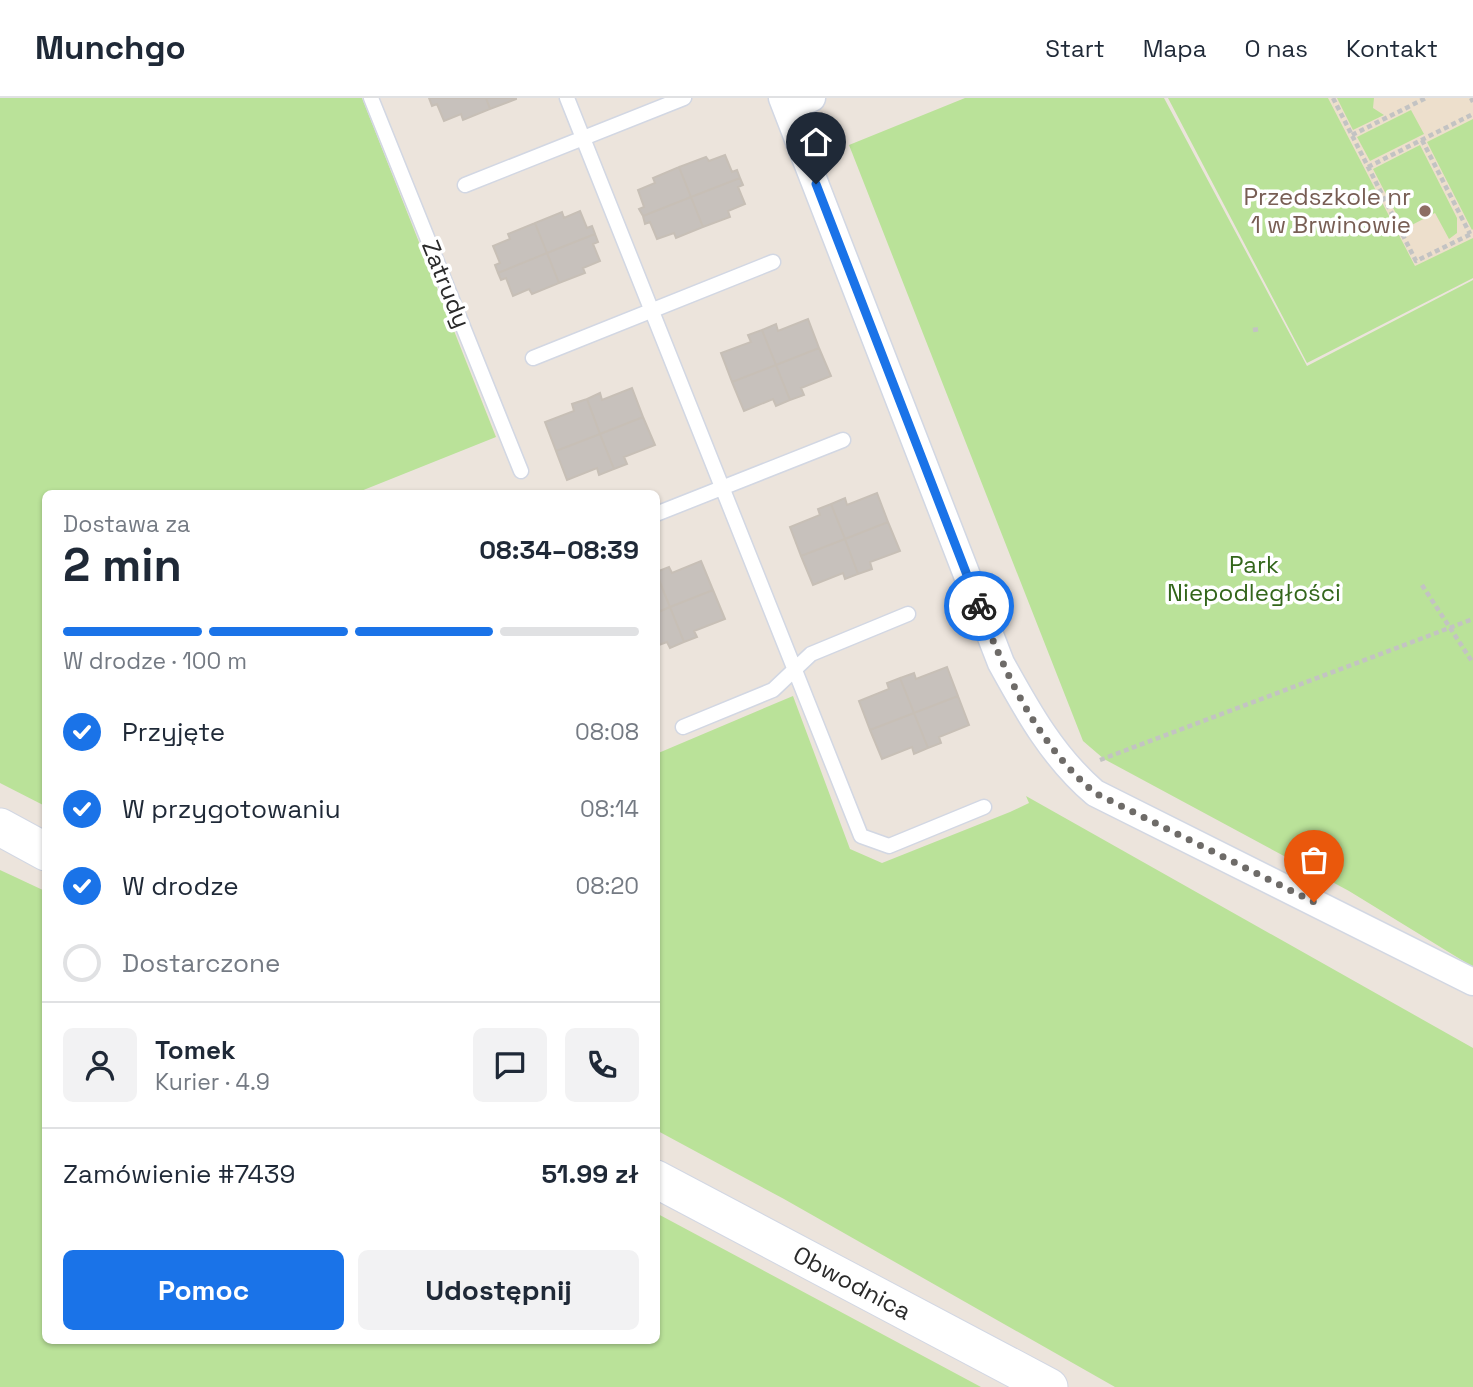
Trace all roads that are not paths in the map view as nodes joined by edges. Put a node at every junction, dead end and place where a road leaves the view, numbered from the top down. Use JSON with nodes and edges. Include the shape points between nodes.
{"nodes":[{"id":1,"x":371,"y":98,"type":"edge"},
{"id":2,"x":567,"y":98,"type":"edge"},
{"id":3,"x":684,"y":98,"type":"edge"},
{"id":4,"x":812,"y":98,"type":"edge"},
{"id":5,"x":784,"y":103,"type":"edge"},
{"id":6,"x":583,"y":138,"type":"junction"},
{"id":7,"x":465,"y":185,"type":"dead end"},
{"id":8,"x":773,"y":262,"type":"dead end"},
{"id":9,"x":651,"y":311,"type":"junction"},
{"id":10,"x":533,"y":358,"type":"dead end"},
{"id":11,"x":843,"y":440,"type":"dead end"},
{"id":12,"x":521,"y":471,"type":"dead end"},
{"id":13,"x":722,"y":487,"type":"junction"},
{"id":14,"x":660,"y":512,"type":"edge"},
{"id":15,"x":908,"y":614,"type":"dead end"},
{"id":16,"x":795,"y":666,"type":"junction"},
{"id":17,"x":683,"y":727,"type":"dead end"},
{"id":18,"x":984,"y":807,"type":"dead end"},
{"id":19,"x":0,"y":827,"type":"edge"},
{"id":20,"x":42,"y":850,"type":"edge"},
{"id":21,"x":1473,"y":982,"type":"edge"},
{"id":22,"x":660,"y":1181,"type":"edge"},
{"id":23,"x":1049,"y":1387,"type":"edge"}],
"edges":[{"from":1,"to":12,"type":"lane","name":"Zatrudy"},
{"from":2,"to":6,"type":"lane"},
{"from":3,"to":6,"type":"lane"},
{"from":4,"to":5,"type":"street"},
{"from":5,"to":21,"type":"street","via":[[1001,663],[1047,742],[1095,793]]},
{"from":6,"to":7,"type":"lane"},
{"from":6,"to":9,"type":"lane"},
{"from":8,"to":9,"type":"lane"},
{"from":9,"to":10,"type":"lane"},
{"from":9,"to":13,"type":"lane"},
{"from":11,"to":13,"type":"lane"},
{"from":13,"to":14,"type":"lane"},
{"from":13,"to":16,"type":"lane"},
{"from":15,"to":16,"type":"lane","via":[[811,654]]},
{"from":16,"to":17,"type":"lane","via":[[774,690]]},
{"from":16,"to":18,"type":"lane","via":[[861,836],[889,846]]},
{"from":19,"to":20,"type":"main road"},
{"from":22,"to":23,"type":"main road","name":"Obwodnica"}]}
